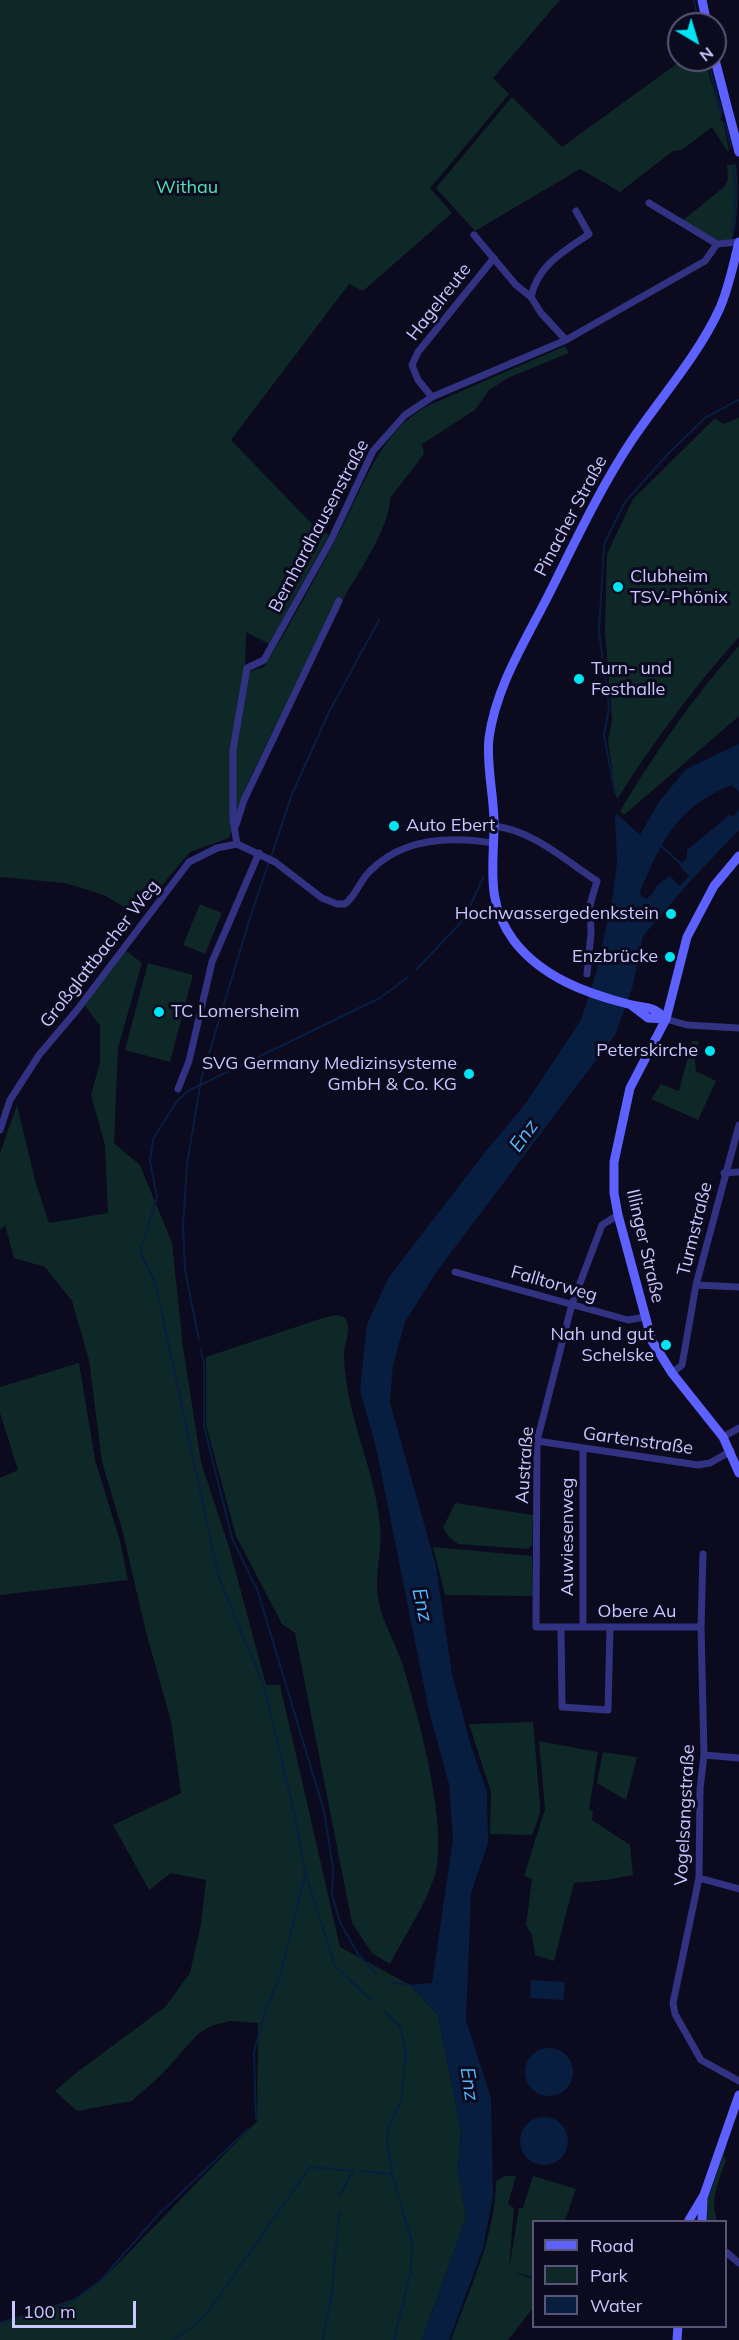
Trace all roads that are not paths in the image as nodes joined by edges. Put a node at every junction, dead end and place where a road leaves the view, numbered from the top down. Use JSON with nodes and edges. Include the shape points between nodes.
{"nodes":[{"id":1,"x":718,"y":72,"type":"edge"},
{"id":2,"x":739,"y":152,"type":"edge"},
{"id":3,"x":649,"y":203,"type":"dead end"},
{"id":4,"x":576,"y":211,"type":"dead end"},
{"id":5,"x":474,"y":235,"type":"dead end"},
{"id":6,"x":739,"y":242,"type":"edge"},
{"id":7,"x":717,"y":244,"type":"junction"},
{"id":8,"x":494,"y":258,"type":"junction"},
{"id":9,"x":531,"y":297,"type":"junction"},
{"id":10,"x":566,"y":340,"type":"junction"},
{"id":11,"x":432,"y":398,"type":"junction"},
{"id":12,"x":339,"y":601,"type":"dead end"},
{"id":13,"x":494,"y":826,"type":"junction"},
{"id":14,"x":234,"y":828,"type":"junction"},
{"id":15,"x":493,"y":843,"type":"junction"},
{"id":16,"x":237,"y":844,"type":"junction"},
{"id":17,"x":262,"y":854,"type":"junction"},
{"id":18,"x":739,"y":856,"type":"edge"},
{"id":19,"x":587,"y":974,"type":"dead end"},
{"id":20,"x":666,"y":1019,"type":"junction"},
{"id":21,"x":739,"y":1028,"type":"edge"},
{"id":22,"x":178,"y":1089,"type":"dead end"},
{"id":23,"x":739,"y":1125,"type":"edge"},
{"id":24,"x":0,"y":1130,"type":"edge"},
{"id":25,"x":739,"y":1172,"type":"edge"},
{"id":26,"x":724,"y":1173,"type":"junction"},
{"id":27,"x":618,"y":1215,"type":"junction"},
{"id":28,"x":455,"y":1272,"type":"dead end"},
{"id":29,"x":696,"y":1285,"type":"junction"},
{"id":30,"x":739,"y":1287,"type":"edge"},
{"id":31,"x":572,"y":1304,"type":"junction"},
{"id":32,"x":645,"y":1317,"type":"junction"},
{"id":33,"x":672,"y":1373,"type":"junction"},
{"id":34,"x":739,"y":1428,"type":"edge"},
{"id":35,"x":723,"y":1437,"type":"junction"},
{"id":36,"x":537,"y":1442,"type":"junction"},
{"id":37,"x":583,"y":1448,"type":"junction"},
{"id":38,"x":730,"y":1451,"type":"junction"},
{"id":39,"x":739,"y":1473,"type":"edge"},
{"id":40,"x":703,"y":1554,"type":"dead end"},
{"id":41,"x":536,"y":1627,"type":"joint"},
{"id":42,"x":561,"y":1627,"type":"junction"},
{"id":43,"x":583,"y":1627,"type":"junction"},
{"id":44,"x":610,"y":1627,"type":"junction"},
{"id":45,"x":701,"y":1627,"type":"junction"},
{"id":46,"x":704,"y":1755,"type":"junction"},
{"id":47,"x":739,"y":1758,"type":"edge"},
{"id":48,"x":699,"y":1878,"type":"junction"},
{"id":49,"x":739,"y":1889,"type":"edge"},
{"id":50,"x":739,"y":2081,"type":"edge"},
{"id":51,"x":739,"y":2095,"type":"edge"},
{"id":52,"x":694,"y":2220,"type":"edge"},
{"id":53,"x":727,"y":2254,"type":"edge"},
{"id":54,"x":739,"y":2263,"type":"edge"}],
"edges":[{"from":1,"to":2,"type":"street"},
{"from":3,"to":7,"type":"street"},
{"from":4,"to":9,"type":"street","via":[[589,234],[548,264],[534,283]]},
{"from":5,"to":8,"type":"street","name":"Hagelreute"},
{"from":6,"to":7,"type":"street"},
{"from":6,"to":13,"type":"street","name":"Pinacher Straße","via":[[725,296],[711,325],[621,457],[507,676],[489,738]]},
{"from":7,"to":10,"type":"street","name":"Bernhardhausenstraße","via":[[705,261]]},
{"from":8,"to":9,"type":"street","name":"Hagelreute"},
{"from":8,"to":11,"type":"street","name":"Hagelreute","via":[[418,352],[412,365]]},
{"from":9,"to":10,"type":"street","name":"Hagelreute"},
{"from":10,"to":11,"type":"street","name":"Bernhardhausenstraße"},
{"from":11,"to":14,"type":"street","name":"Bernhardhausenstraße","via":[[405,415],[373,451],[296,605],[264,660],[247,668],[233,750]]},
{"from":12,"to":14,"type":"street"},
{"from":13,"to":15,"type":"street","name":"Pinacher Straße"},
{"from":13,"to":19,"type":"street","via":[[510,827],[528,836],[597,881],[590,905]]},
{"from":14,"to":16,"type":"street","name":"Bernhardhausenstraße"},
{"from":15,"to":17,"type":"street","via":[[444,840],[405,848],[379,861],[345,904],[322,898]]},
{"from":15,"to":20,"type":"street","name":"Pinacher Straße","via":[[492,890],[497,909],[505,927],[526,954],[540,967],[578,988],[642,1009],[652,1007]]},
{"from":16,"to":17,"type":"street"},
{"from":16,"to":24,"type":"street","name":"Großglattbacher Weg","via":[[216,848],[189,862],[39,1055],[10,1100]]},
{"from":17,"to":22,"type":"street","via":[[253,866],[212,962],[189,1061]]},
{"from":18,"to":20,"type":"street","name":"Illinger Straße","via":[[702,906],[681,957]]},
{"from":20,"to":21,"type":"street"},
{"from":20,"to":27,"type":"street","name":"Illinger Straße","via":[[630,1088],[614,1162]]},
{"from":23,"to":26,"type":"street","name":"Turmstraße"},
{"from":25,"to":26,"type":"street"},
{"from":26,"to":29,"type":"street","name":"Turmstraße"},
{"from":27,"to":31,"type":"street","name":"Austraße","via":[[602,1225]]},
{"from":27,"to":32,"type":"street","name":"Illinger Straße"},
{"from":28,"to":31,"type":"street","name":"Falltorweg"},
{"from":29,"to":30,"type":"street"},
{"from":29,"to":33,"type":"street","name":"Turmstraße","via":[[682,1365]]},
{"from":31,"to":32,"type":"street","name":"Falltorweg","via":[[628,1320]]},
{"from":31,"to":36,"type":"street","name":"Austraße"},
{"from":32,"to":33,"type":"street","name":"Illinger Straße","via":[[658,1353]]},
{"from":33,"to":35,"type":"street","name":"Illinger Straße"},
{"from":34,"to":35,"type":"street"},
{"from":35,"to":38,"type":"street","name":"Illinger Straße"},
{"from":36,"to":37,"type":"street","name":"Gartenstraße"},
{"from":36,"to":41,"type":"street","name":"Austraße"},
{"from":37,"to":38,"type":"street","name":"Gartenstraße","via":[[698,1465]]},
{"from":37,"to":43,"type":"street","name":"Auwiesenweg"},
{"from":38,"to":39,"type":"street","name":"Illinger Straße"},
{"from":40,"to":45,"type":"street","name":"Vogelsangstraße"},
{"from":41,"to":42,"type":"street","name":"Obere Au"},
{"from":42,"to":43,"type":"street","name":"Obere Au"},
{"from":42,"to":44,"type":"street","via":[[562,1707],[608,1710]]},
{"from":43,"to":44,"type":"street","name":"Obere Au"},
{"from":44,"to":45,"type":"street","name":"Obere Au"},
{"from":45,"to":46,"type":"street","name":"Vogelsangstraße"},
{"from":46,"to":47,"type":"street"},
{"from":46,"to":48,"type":"street","name":"Vogelsangstraße"},
{"from":48,"to":49,"type":"street"},
{"from":48,"to":50,"type":"street","name":"Vogelsangstraße","via":[[673,2003],[675,2014],[701,2060]]},
{"from":51,"to":52,"type":"street"},
{"from":53,"to":54,"type":"street"}]}
